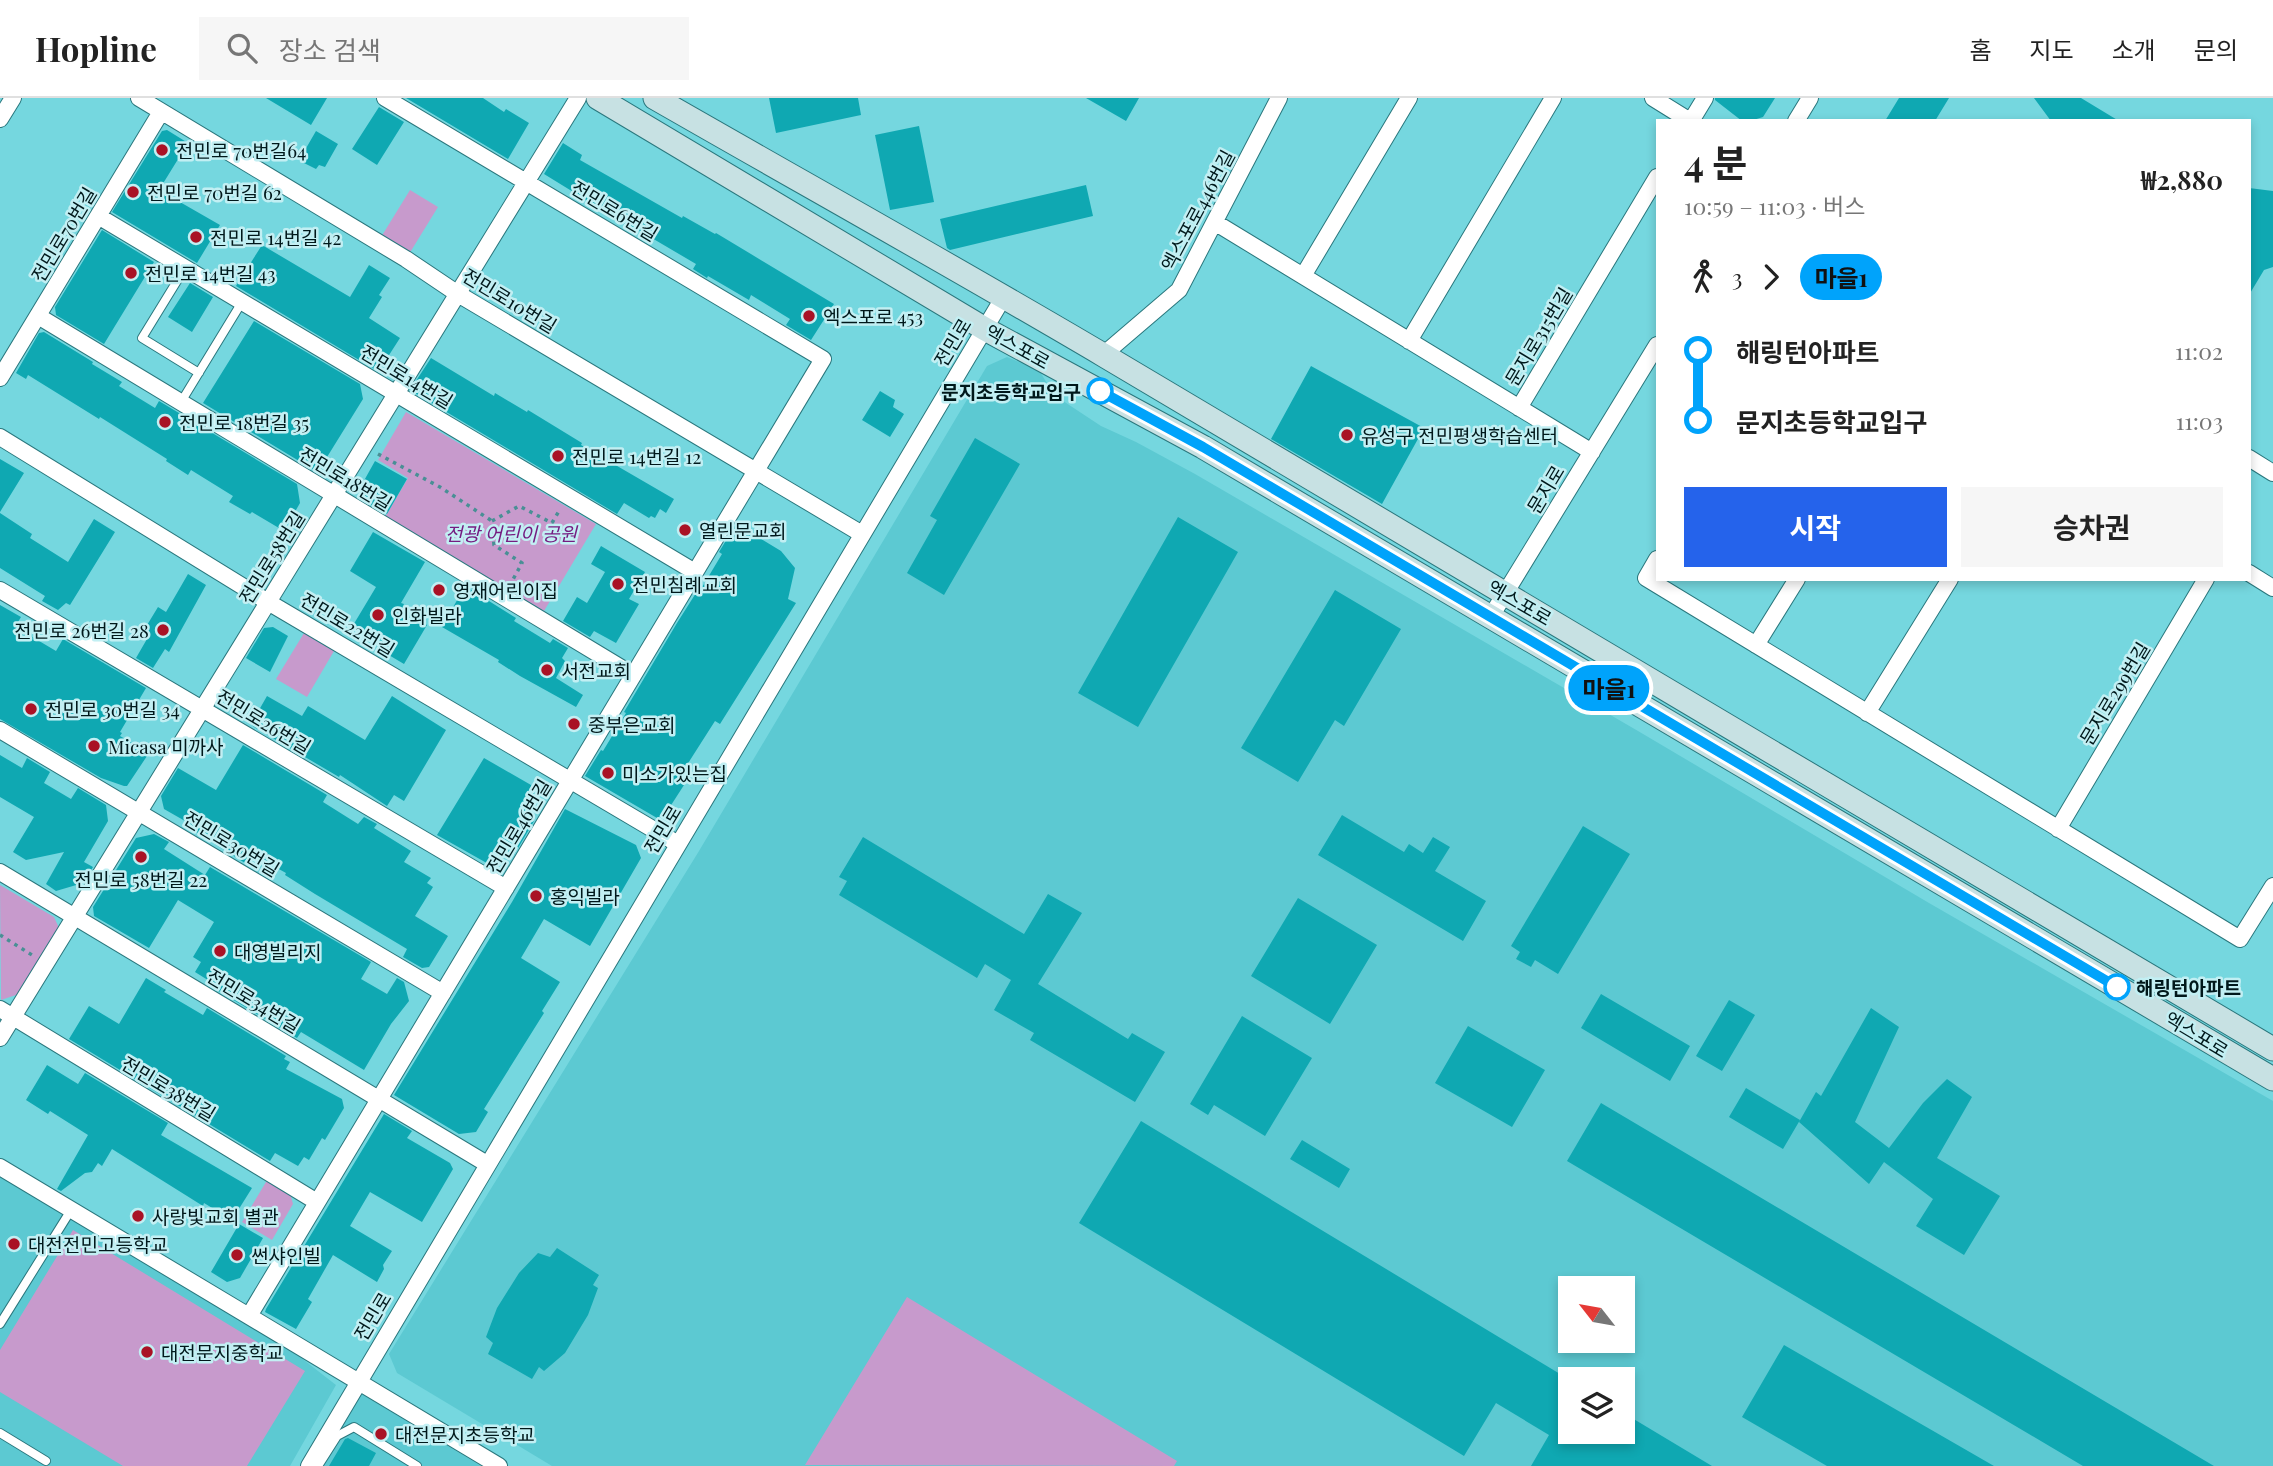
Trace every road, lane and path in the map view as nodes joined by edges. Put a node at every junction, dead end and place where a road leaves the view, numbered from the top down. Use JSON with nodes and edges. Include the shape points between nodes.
{"nodes":[{"id":1,"x":13,"y":98,"type":"edge"},
{"id":2,"x":139,"y":98,"type":"edge"},
{"id":3,"x":385,"y":98,"type":"edge"},
{"id":4,"x":579,"y":98,"type":"edge"},
{"id":5,"x":597,"y":98,"type":"edge"},
{"id":6,"x":655,"y":98,"type":"edge"},
{"id":7,"x":1279,"y":98,"type":"edge"},
{"id":8,"x":1409,"y":98,"type":"edge"},
{"id":9,"x":1553,"y":98,"type":"edge"},
{"id":10,"x":1653,"y":98,"type":"edge"},
{"id":11,"x":1705,"y":98,"type":"edge"},
{"id":12,"x":1810,"y":98,"type":"edge"},
{"id":13,"x":161,"y":111,"type":"junction"},
{"id":14,"x":0,"y":119,"type":"edge"},
{"id":15,"x":1687,"y":119,"type":"edge"},
{"id":16,"x":1691,"y":119,"type":"edge"},
{"id":17,"x":1797,"y":119,"type":"edge"},
{"id":18,"x":1656,"y":179,"type":"edge"},
{"id":19,"x":527,"y":182,"type":"junction"},
{"id":20,"x":98,"y":216,"type":"junction"},
{"id":21,"x":1216,"y":223,"type":"junction"},
{"id":22,"x":185,"y":268,"type":"junction"},
{"id":23,"x":1303,"y":276,"type":"junction"},
{"id":24,"x":458,"y":294,"type":"junction"},
{"id":25,"x":1003,"y":298,"type":"junction"},
{"id":26,"x":242,"y":302,"type":"junction"},
{"id":27,"x":38,"y":316,"type":"junction"},
{"id":28,"x":985,"y":329,"type":"junction"},
{"id":29,"x":1409,"y":341,"type":"junction"},
{"id":30,"x":1656,"y":347,"type":"edge"},
{"id":31,"x":1103,"y":355,"type":"junction"},
{"id":32,"x":823,"y":359,"type":"joint"},
{"id":33,"x":199,"y":373,"type":"junction"},
{"id":34,"x":0,"y":378,"type":"edge"},
{"id":35,"x":396,"y":394,"type":"junction"},
{"id":36,"x":181,"y":402,"type":"junction"},
{"id":37,"x":1519,"y":408,"type":"junction"},
{"id":38,"x":0,"y":436,"type":"edge"},
{"id":39,"x":364,"y":447,"type":"junction"},
{"id":40,"x":1592,"y":452,"type":"junction"},
{"id":41,"x":2251,"y":459,"type":"edge"},
{"id":42,"x":756,"y":470,"type":"junction"},
{"id":43,"x":2273,"y":473,"type":"edge"},
{"id":44,"x":334,"y":495,"type":"junction"},
{"id":45,"x":568,"y":496,"type":"junction"},
{"id":46,"x":492,"y":521,"type":"junction"},
{"id":47,"x":862,"y":534,"type":"junction"},
{"id":48,"x":1656,"y":561,"type":"edge"},
{"id":49,"x":695,"y":572,"type":"junction"},
{"id":50,"x":2251,"y":574,"type":"edge"},
{"id":51,"x":1796,"y":581,"type":"edge"},
{"id":52,"x":1949,"y":581,"type":"edge"},
{"id":53,"x":2205,"y":581,"type":"edge"},
{"id":54,"x":2273,"y":588,"type":"edge"},
{"id":55,"x":0,"y":590,"type":"edge"},
{"id":56,"x":1506,"y":593,"type":"junction"},
{"id":57,"x":503,"y":597,"type":"junction"},
{"id":58,"x":268,"y":602,"type":"junction"},
{"id":59,"x":1490,"y":618,"type":"junction"},
{"id":60,"x":1756,"y":645,"type":"junction"},
{"id":61,"x":633,"y":675,"type":"junction"},
{"id":62,"x":203,"y":709,"type":"junction"},
{"id":63,"x":1867,"y":713,"type":"junction"},
{"id":64,"x":0,"y":730,"type":"edge"},
{"id":65,"x":570,"y":780,"type":"junction"},
{"id":66,"x":139,"y":812,"type":"junction"},
{"id":67,"x":2059,"y":829,"type":"junction"},
{"id":68,"x":678,"y":844,"type":"junction"},
{"id":69,"x":0,"y":872,"type":"edge"},
{"id":70,"x":2273,"y":886,"type":"edge"},
{"id":71,"x":506,"y":888,"type":"junction"},
{"id":72,"x":74,"y":917,"type":"junction"},
{"id":73,"x":0,"y":935,"type":"edge"},
{"id":74,"x":37,"y":958,"type":"dead end"},
{"id":75,"x":443,"y":993,"type":"junction"},
{"id":76,"x":6,"y":1013,"type":"edge"},
{"id":77,"x":0,"y":1038,"type":"edge"},
{"id":78,"x":2273,"y":1049,"type":"edge"},
{"id":79,"x":2273,"y":1079,"type":"edge"},
{"id":80,"x":379,"y":1100,"type":"junction"},
{"id":81,"x":487,"y":1164,"type":"junction"},
{"id":82,"x":0,"y":1167,"type":"edge"},
{"id":83,"x":317,"y":1202,"type":"junction"},
{"id":84,"x":71,"y":1210,"type":"junction"},
{"id":85,"x":249,"y":1316,"type":"junction"},
{"id":86,"x":0,"y":1324,"type":"edge"},
{"id":87,"x":358,"y":1381,"type":"junction"},
{"id":88,"x":0,"y":1433,"type":"edge"},
{"id":89,"x":46,"y":1461,"type":"dead end"},
{"id":90,"x":482,"y":1462,"type":"edge"},
{"id":91,"x":309,"y":1466,"type":"edge"},
{"id":92,"x":318,"y":1466,"type":"edge"},
{"id":93,"x":417,"y":1466,"type":"edge"},
{"id":94,"x":499,"y":1466,"type":"edge"}],
"edges":[{"from":1,"to":14,"type":"street"},
{"from":2,"to":13,"type":"street","name":"전민로10번길"},
{"from":3,"to":19,"type":"street","name":"전민로6번길"},
{"from":4,"to":19,"type":"street","name":"전민로58번길"},
{"from":5,"to":28,"type":"main road","name":"엑스포로"},
{"from":6,"to":25,"type":"main road","name":"엑스포로"},
{"from":7,"to":21,"type":"street","name":"엑스포로446번길"},
{"from":8,"to":23,"type":"street"},
{"from":9,"to":29,"type":"street"},
{"from":10,"to":15,"type":"street"},
{"from":11,"to":16,"type":"street"},
{"from":12,"to":17,"type":"street"},
{"from":13,"to":20,"type":"street","name":"전민로70번길"},
{"from":13,"to":24,"type":"street","name":"전민로10번길"},
{"from":18,"to":37,"type":"street","name":"문지로315번길"},
{"from":19,"to":24,"type":"street","name":"전민로58번길"},
{"from":19,"to":32,"type":"street","name":"전민로6번길"},
{"from":20,"to":22,"type":"street","name":"전민로14번길"},
{"from":20,"to":27,"type":"street","name":"전민로70번길"},
{"from":21,"to":23,"type":"street","name":"문지로315번길"},
{"from":21,"to":31,"type":"street","name":"엑스포로446번길","via":[[1180,290]]},
{"from":22,"to":26,"type":"street","name":"전민로14번길"},
{"from":22,"to":33,"type":"lane","via":[[142,338]]},
{"from":23,"to":29,"type":"street","name":"문지로315번길"},
{"from":24,"to":35,"type":"street","name":"전민로58번길"},
{"from":24,"to":42,"type":"street","name":"전민로10번길"},
{"from":25,"to":28,"type":"street","name":"전민로"},
{"from":25,"to":31,"type":"main road","name":"엑스포로"},
{"from":26,"to":33,"type":"lane"},
{"from":26,"to":35,"type":"street","name":"전민로14번길"},
{"from":27,"to":34,"type":"street","name":"전민로70번길"},
{"from":27,"to":36,"type":"street","name":"전민로18번길"},
{"from":28,"to":47,"type":"street","name":"전민로"},
{"from":28,"to":59,"type":"main road","name":"엑스포로","via":[[1203,447]]},
{"from":29,"to":37,"type":"street","name":"문지로315번길"},
{"from":30,"to":40,"type":"street","name":"문지로"},
{"from":31,"to":56,"type":"main road","name":"엑스포로"},
{"from":32,"to":42,"type":"street","name":"전민로46번길"},
{"from":33,"to":36,"type":"lane"},
{"from":35,"to":39,"type":"street","name":"전민로58번길"},
{"from":35,"to":45,"type":"street","name":"전민로14번길"},
{"from":36,"to":44,"type":"street","name":"전민로18번길"},
{"from":37,"to":40,"type":"street"},
{"from":38,"to":58,"type":"street","name":"전민로22번길"},
{"from":39,"to":44,"type":"street","name":"전민로58번길"},
{"from":39,"to":46,"type":"path"},
{"from":40,"to":56,"type":"street","name":"문지로"},
{"from":41,"to":43,"type":"street"},
{"from":42,"to":47,"type":"street","name":"전민로10번길"},
{"from":42,"to":49,"type":"street","name":"전민로46번길"},
{"from":44,"to":57,"type":"street","name":"전민로18번길"},
{"from":44,"to":58,"type":"street","name":"전민로58번길"},
{"from":45,"to":46,"type":"path","via":[[552,523],[519,506]]},
{"from":45,"to":49,"type":"street","name":"전민로14번길"},
{"from":46,"to":57,"type":"path","via":[[494,545],[522,563]]},
{"from":47,"to":68,"type":"street","name":"전민로"},
{"from":48,"to":60,"type":"street","via":[[1646,578]]},
{"from":49,"to":61,"type":"street","name":"전민로46번길"},
{"from":50,"to":54,"type":"street"},
{"from":51,"to":60,"type":"street"},
{"from":52,"to":63,"type":"street"},
{"from":53,"to":67,"type":"street","name":"문지로299번길"},
{"from":55,"to":62,"type":"street","name":"전민로26번길"},
{"from":56,"to":59,"type":"street","name":"문지로"},
{"from":56,"to":78,"type":"main road","name":"엑스포로"},
{"from":57,"to":61,"type":"street","name":"전민로18번길"},
{"from":58,"to":62,"type":"street","name":"전민로58번길"},
{"from":58,"to":65,"type":"street","name":"전민로22번길"},
{"from":59,"to":79,"type":"main road","name":"엑스포로"},
{"from":60,"to":63,"type":"street"},
{"from":61,"to":65,"type":"street","name":"전민로46번길"},
{"from":62,"to":66,"type":"street","name":"전민로58번길"},
{"from":62,"to":71,"type":"street","name":"전민로26번길"},
{"from":63,"to":67,"type":"street"},
{"from":64,"to":66,"type":"street","name":"전민로30번길"},
{"from":65,"to":68,"type":"street","name":"전민로22번길"},
{"from":65,"to":71,"type":"street","name":"전민로46번길"},
{"from":66,"to":72,"type":"street","name":"전민로58번길"},
{"from":66,"to":75,"type":"street","name":"전민로30번길"},
{"from":67,"to":70,"type":"street","via":[[2240,939]]},
{"from":68,"to":81,"type":"street","name":"전민로"},
{"from":69,"to":72,"type":"street","name":"전민로34번길"},
{"from":71,"to":75,"type":"street","name":"전민로46번길"},
{"from":72,"to":76,"type":"street","name":"전민로58번길"},
{"from":72,"to":80,"type":"street","name":"전민로34번길"},
{"from":73,"to":74,"type":"path"},
{"from":75,"to":80,"type":"street","name":"전민로46번길"},
{"from":76,"to":77,"type":"street","name":"전민로58번길"},
{"from":76,"to":83,"type":"street","name":"전민로38번길"},
{"from":80,"to":81,"type":"street","name":"전민로34번길"},
{"from":80,"to":83,"type":"street","name":"전민로46번길"},
{"from":81,"to":87,"type":"street","name":"전민로"},
{"from":82,"to":84,"type":"street"},
{"from":83,"to":85,"type":"street","name":"전민로46번길"},
{"from":84,"to":85,"type":"street"},
{"from":84,"to":86,"type":"lane"},
{"from":85,"to":87,"type":"street"},
{"from":87,"to":90,"type":"street"},
{"from":87,"to":91,"type":"street","name":"전민로"},
{"from":88,"to":89,"type":"lane"},
{"from":90,"to":94,"type":"street"},
{"from":92,"to":93,"type":"lane","via":[[337,1436],[354,1427]]}]}
